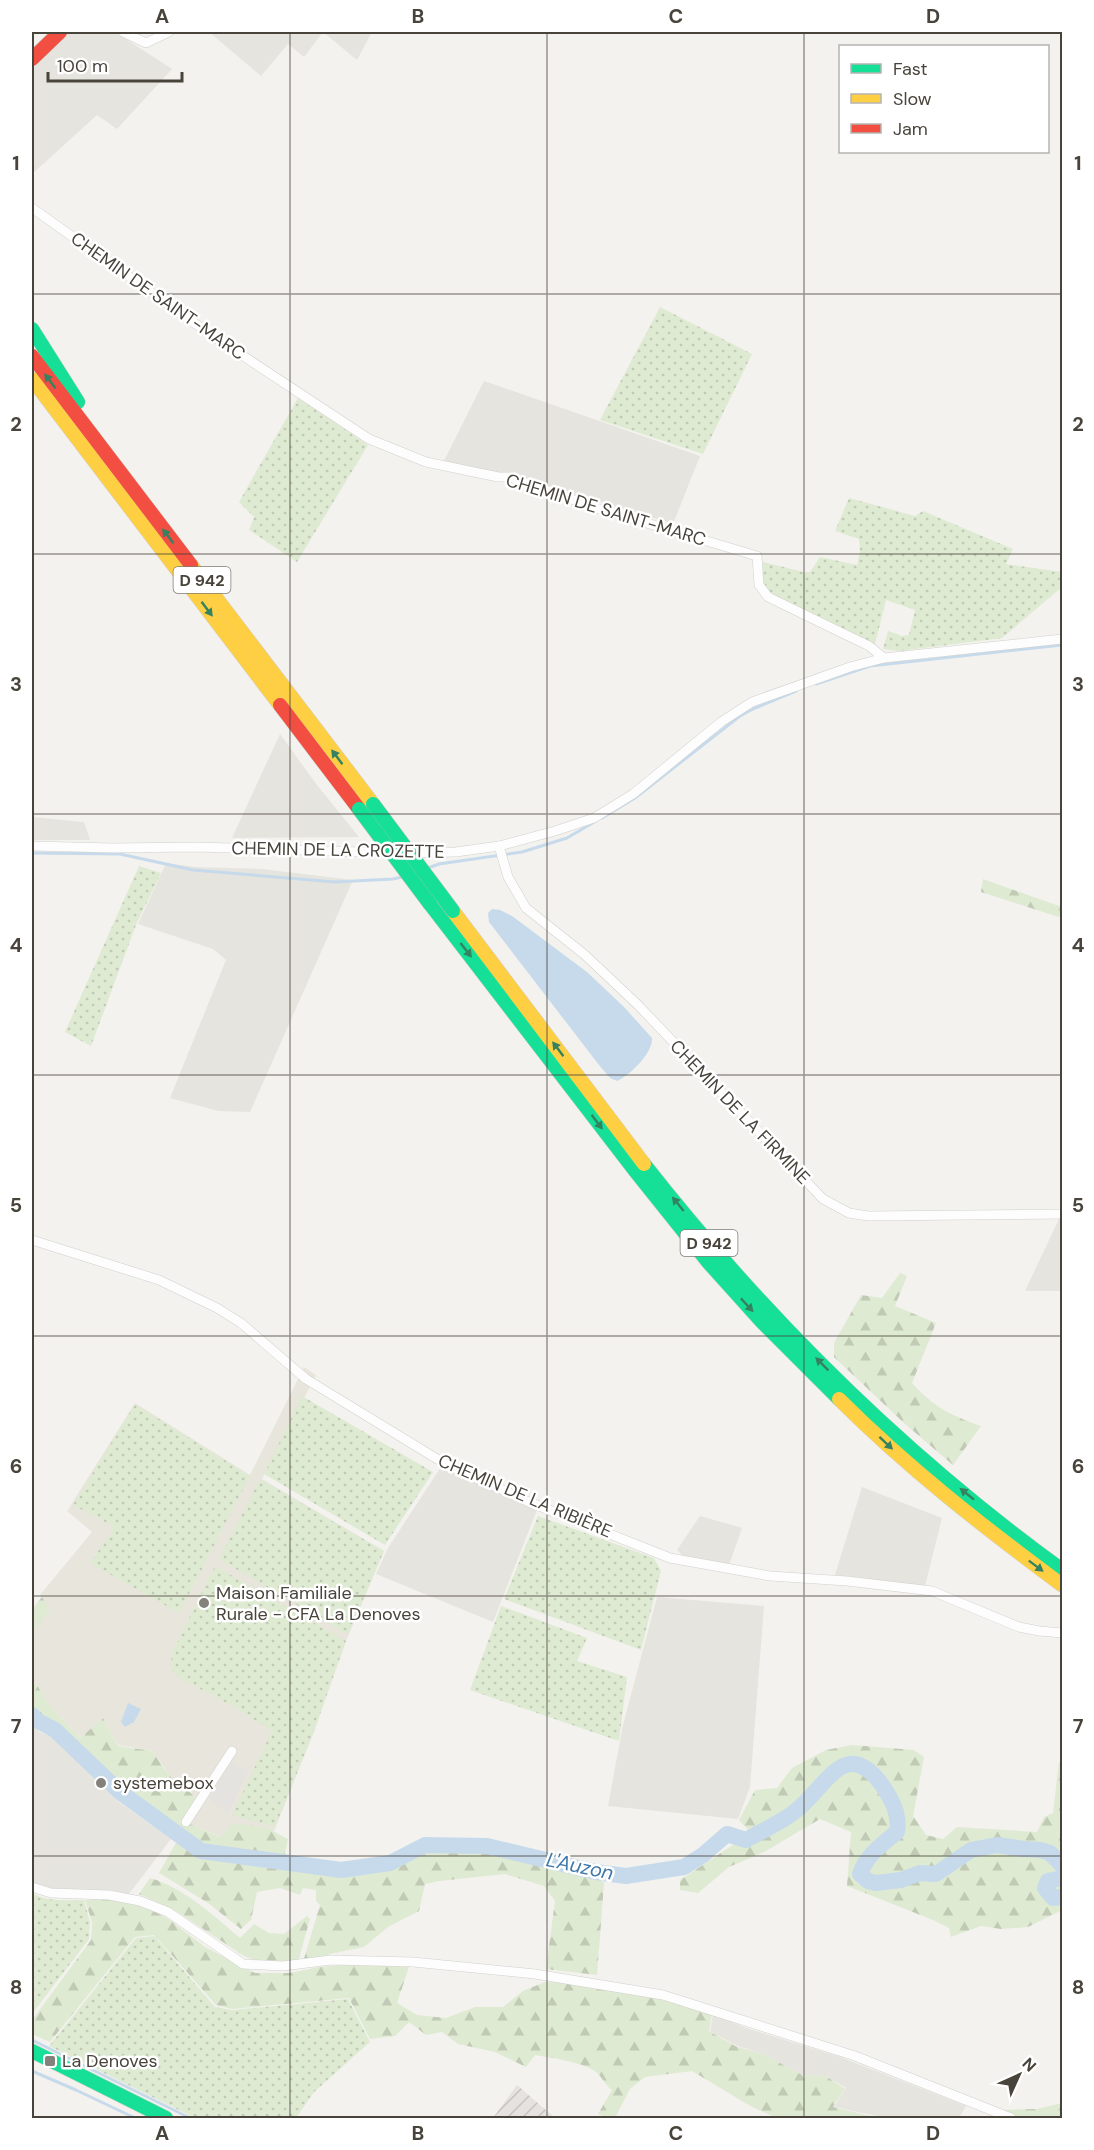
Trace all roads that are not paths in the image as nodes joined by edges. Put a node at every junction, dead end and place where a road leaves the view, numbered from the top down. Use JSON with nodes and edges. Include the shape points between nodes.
{"nodes":[{"id":1,"x":60,"y":32,"type":"edge"},
{"id":2,"x":123,"y":32,"type":"edge"},
{"id":3,"x":169,"y":32,"type":"edge"},
{"id":4,"x":32,"y":59,"type":"edge"},
{"id":5,"x":32,"y":208,"type":"edge"},
{"id":6,"x":32,"y":329,"type":"edge"},
{"id":7,"x":32,"y":357,"type":"edge"},
{"id":8,"x":32,"y":379,"type":"edge"},
{"id":9,"x":32,"y":393,"type":"edge"},
{"id":10,"x":128,"y":494,"type":"junction"},
{"id":11,"x":1062,"y":639,"type":"edge"},
{"id":12,"x":884,"y":658,"type":"junction"},
{"id":13,"x":32,"y":846,"type":"edge"},
{"id":14,"x":500,"y":846,"type":"junction"},
{"id":15,"x":1062,"y":1214,"type":"edge"},
{"id":16,"x":32,"y":1240,"type":"edge"},
{"id":17,"x":1062,"y":1569,"type":"edge"},
{"id":18,"x":1062,"y":1585,"type":"edge"},
{"id":19,"x":1062,"y":1633,"type":"edge"},
{"id":20,"x":232,"y":1751,"type":"dead end"},
{"id":21,"x":186,"y":1822,"type":"dead end"},
{"id":22,"x":32,"y":1887,"type":"edge"},
{"id":23,"x":32,"y":2051,"type":"edge"},
{"id":24,"x":166,"y":2118,"type":"edge"},
{"id":25,"x":1011,"y":2118,"type":"edge"}],
"edges":[{"from":1,"to":4,"type":"main road"},
{"from":2,"to":3,"type":"street","via":[[146,43]]},
{"from":5,"to":12,"type":"street","name":"CHEMIN DE SAINT-MARC","via":[[207,332],[369,439],[426,462],[510,477],[593,507],[757,556],[759,585],[768,597],[869,646]]},
{"from":6,"to":10,"type":"main road","number":"D 942"},
{"from":10,"to":7,"type":"main road","number":"D 942","one_way":true},
{"from":8,"to":10,"type":"main road","number":"D 942"},
{"from":9,"to":10,"type":"main road","number":"D 942"},
{"from":17,"to":10,"type":"main road","number":"D 942","one_way":true,"bridge":true,"via":[[929,1464],[861,1403],[772,1314],[718,1253],[645,1164],[373,804]]},
{"from":10,"to":18,"type":"main road","number":"D 942","one_way":true,"bridge":true,"via":[[430,904],[708,1262],[846,1406],[920,1474]]},
{"from":11,"to":12,"type":"street","name":"CHEMIN DE LA CROZETTE"},
{"from":12,"to":14,"type":"street","name":"CHEMIN DE LA CROZETTE","via":[[752,702],[721,722],[633,794],[594,818]]},
{"from":13,"to":14,"type":"street","name":"CHEMIN DE LA CROZETTE","via":[[374,854],[456,852]]},
{"from":14,"to":15,"type":"street","name":"CHEMIN DE LA FIRMINE","via":[[508,877],[526,908],[585,955],[638,1005],[823,1199],[849,1213],[868,1216]]},
{"from":16,"to":19,"type":"street","name":"CHEMIN DE LA RIBIÈRE","via":[[159,1280],[217,1308],[241,1323],[306,1379],[447,1465],[670,1558],[770,1576],[932,1591],[1019,1627]]},
{"from":20,"to":21,"type":"street"},
{"from":22,"to":25,"type":"street","via":[[51,1893],[110,1895],[140,1901],[168,1912],[243,1964],[413,1962],[536,1974],[663,1995],[855,2056]]},
{"from":23,"to":24,"type":"main road"}]}
